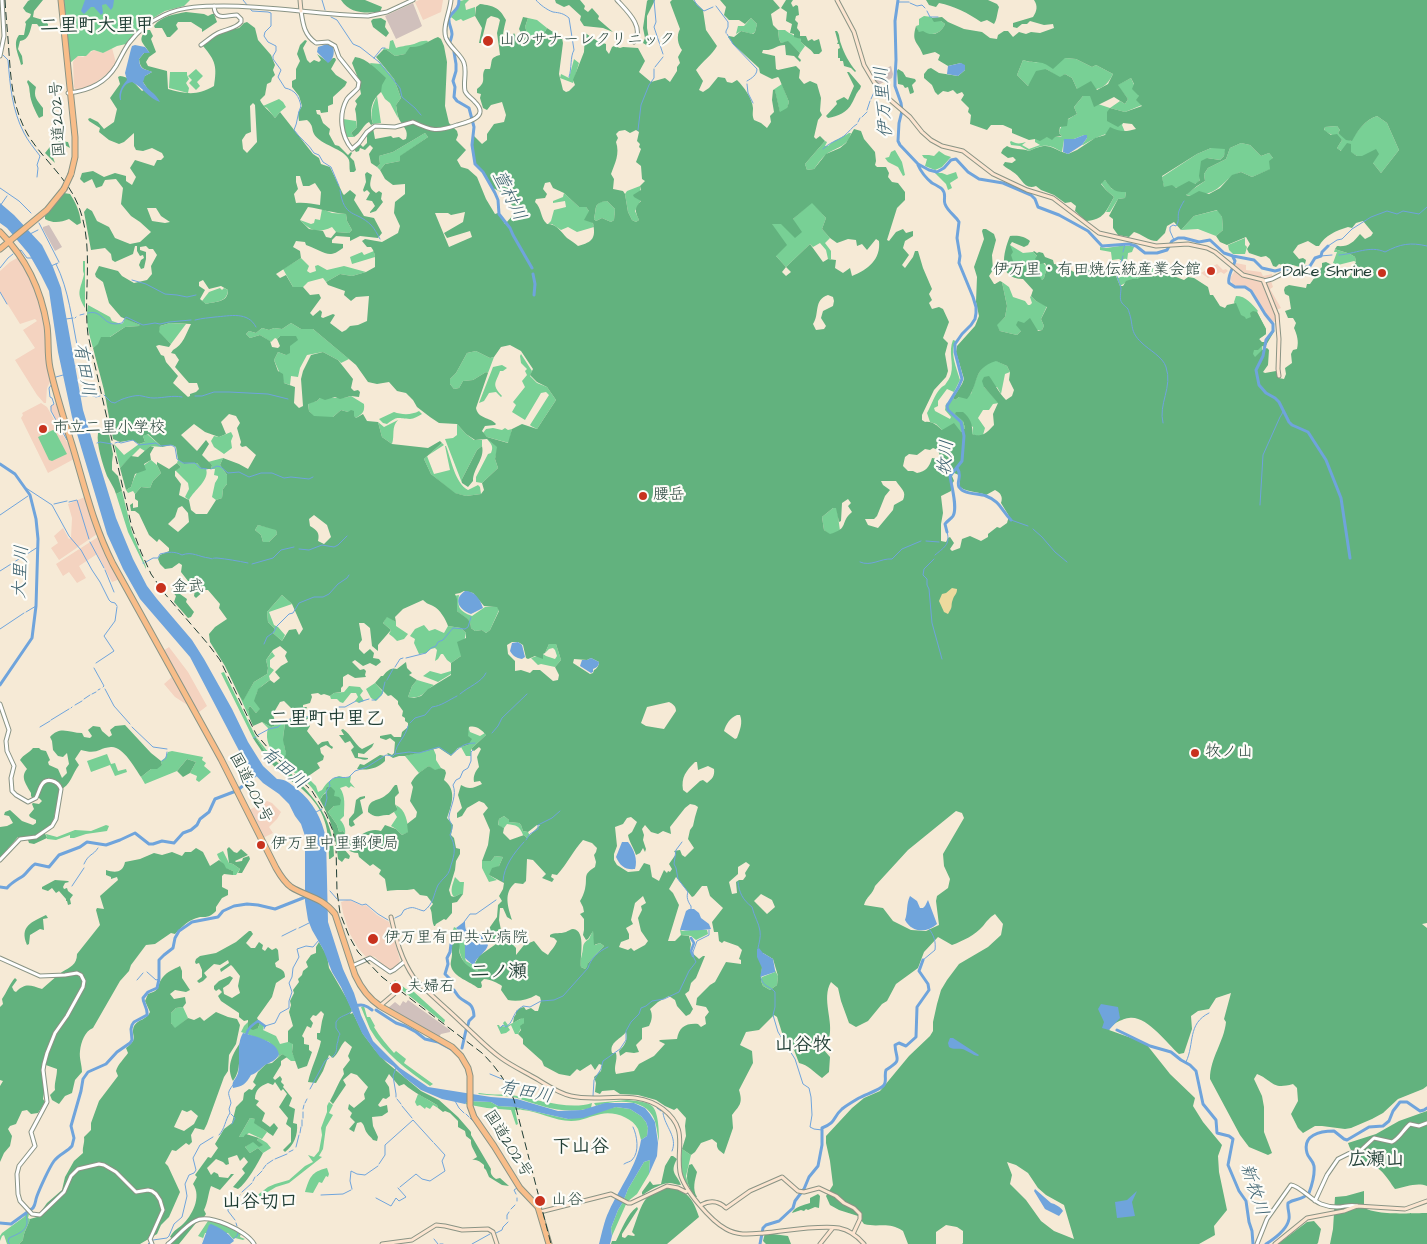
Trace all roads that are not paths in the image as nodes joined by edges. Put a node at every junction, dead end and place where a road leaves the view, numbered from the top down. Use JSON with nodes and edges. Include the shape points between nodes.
{"nodes":[{"id":1,"x":2,"y":0,"type":"edge"},
{"id":2,"x":60,"y":0,"type":"edge"},
{"id":3,"x":300,"y":0,"type":"edge"},
{"id":4,"x":413,"y":0,"type":"edge"},
{"id":5,"x":451,"y":0,"type":"edge"},
{"id":6,"x":617,"y":0,"type":"edge"},
{"id":7,"x":838,"y":0,"type":"edge"},
{"id":8,"x":214,"y":6,"type":"junction"},
{"id":9,"x":301,"y":11,"type":"junction"},
{"id":10,"x":634,"y":42,"type":"dead end"},
{"id":11,"x":201,"y":45,"type":"dead end"},
{"id":12,"x":0,"y":56,"type":"edge"},
{"id":13,"x":69,"y":93,"type":"junction"},
{"id":14,"x":0,"y":232,"type":"edge"},
{"id":15,"x":0,"y":236,"type":"edge"},
{"id":16,"x":9,"y":240,"type":"junction"},
{"id":17,"x":0,"y":247,"type":"edge"},
{"id":18,"x":1300,"y":272,"type":"dead end"},
{"id":19,"x":1264,"y":281,"type":"junction"},
{"id":20,"x":1280,"y":376,"type":"dead end"},
{"id":21,"x":0,"y":704,"type":"edge"},
{"id":22,"x":0,"y":860,"type":"edge"},
{"id":23,"x":391,"y":917,"type":"dead end"},
{"id":24,"x":0,"y":958,"type":"edge"},
{"id":25,"x":404,"y":962,"type":"junction"},
{"id":26,"x":352,"y":966,"type":"junction"},
{"id":27,"x":394,"y":994,"type":"dead end"},
{"id":28,"x":380,"y":1006,"type":"junction"},
{"id":29,"x":1427,"y":1123,"type":"edge"},
{"id":30,"x":688,"y":1190,"type":"junction"},
{"id":31,"x":1316,"y":1200,"type":"junction"},
{"id":32,"x":1427,"y":1201,"type":"edge"},
{"id":33,"x":701,"y":1205,"type":"junction"},
{"id":34,"x":1357,"y":1206,"type":"junction"},
{"id":35,"x":540,"y":1212,"type":"junction"},
{"id":36,"x":833,"y":1228,"type":"junction"},
{"id":37,"x":853,"y":1234,"type":"junction"},
{"id":38,"x":152,"y":1244,"type":"edge"},
{"id":39,"x":168,"y":1244,"type":"edge"},
{"id":40,"x":254,"y":1244,"type":"edge"},
{"id":41,"x":382,"y":1244,"type":"edge"},
{"id":42,"x":497,"y":1244,"type":"edge"},
{"id":43,"x":549,"y":1244,"type":"edge"},
{"id":44,"x":820,"y":1244,"type":"edge"},
{"id":45,"x":864,"y":1244,"type":"edge"},
{"id":46,"x":1257,"y":1244,"type":"edge"},
{"id":47,"x":1274,"y":1244,"type":"edge"}],
"edges":[{"from":1,"to":12,"type":"street","via":[[4,36]]},
{"from":2,"to":13,"type":"highway","name":"国道202号"},
{"from":3,"to":9,"type":"main road"},
{"from":4,"to":9,"type":"street","via":[[387,12],[368,16]]},
{"from":5,"to":9,"type":"street","via":[[445,34],[464,63],[466,92],[479,107],[479,114],[472,121],[438,130],[413,122],[395,127],[375,126],[352,149],[344,137],[342,121],[345,103],[359,82],[339,57],[336,46],[328,42],[316,43],[308,35]]},
{"from":6,"to":10,"type":"street","via":[[636,25],[637,38]]},
{"from":7,"to":19,"type":"main road","via":[[869,74],[882,93],[931,140],[963,151],[993,174],[1053,198],[1099,234],[1156,246],[1188,244],[1207,248],[1245,276]]},
{"from":8,"to":9,"type":"street"},
{"from":8,"to":11,"type":"street","via":[[218,16],[237,15],[242,19],[237,26],[210,37]]},
{"from":8,"to":13,"type":"street","via":[[185,8],[156,19],[135,36],[104,79],[89,89]]},
{"from":13,"to":16,"type":"highway","name":"国道202号","bridge":true,"via":[[72,150],[69,173],[46,209]]},
{"from":14,"to":16,"type":"highway"},
{"from":15,"to":16,"type":"highway"},
{"from":16,"to":17,"type":"highway"},
{"from":16,"to":26,"type":"highway","name":"国道202号","via":[[31,273],[40,295],[55,389],[99,535],[222,759],[281,876],[291,887],[328,906],[337,919]]},
{"from":18,"to":19,"type":"street"},
{"from":19,"to":20,"type":"main road","via":[[1277,315]]},
{"from":21,"to":22,"type":"street","via":[[9,730],[6,743],[14,766],[11,778],[14,794],[28,802],[38,795],[42,783],[49,780],[56,782],[61,789],[52,826],[36,837],[20,839]]},
{"from":23,"to":25,"type":"main road"},
{"from":24,"to":38,"type":"street","via":[[40,976],[77,973],[84,981],[67,1016],[55,1032],[44,1064],[47,1102],[31,1132],[35,1148],[22,1162],[17,1174],[20,1201],[30,1213],[41,1214],[64,1192],[78,1169],[104,1165],[136,1192],[152,1191],[160,1200],[163,1210],[151,1237]]},
{"from":25,"to":26,"type":"street","via":[[390,972],[370,958]]},
{"from":25,"to":30,"type":"main road","via":[[414,978],[487,1047],[560,1092],[572,1096],[633,1098],[661,1108],[672,1119],[679,1134],[680,1169]]},
{"from":26,"to":28,"type":"highway","name":"国道202号","via":[[360,985]]},
{"from":27,"to":28,"type":"main road"},
{"from":28,"to":35,"type":"highway","name":"国道202号","via":[[442,1040],[461,1056],[470,1076],[470,1106],[476,1122]]},
{"from":29,"to":31,"type":"street","via":[[1419,1126],[1410,1124],[1392,1142],[1374,1138],[1361,1150],[1342,1156],[1330,1170]]},
{"from":30,"to":33,"type":"main road"},
{"from":30,"to":35,"type":"main road","via":[[667,1186],[631,1203],[611,1194]]},
{"from":31,"to":34,"type":"street","via":[[1337,1207]]},
{"from":31,"to":46,"type":"street","via":[[1292,1185],[1267,1219]]},
{"from":32,"to":34,"type":"main road","via":[[1399,1210]]},
{"from":33,"to":36,"type":"main road","via":[[716,1222],[740,1234]]},
{"from":33,"to":37,"type":"main road","via":[[718,1202],[726,1208],[750,1191],[782,1177],[796,1190],[802,1192],[819,1188],[854,1208],[860,1219]]},
{"from":34,"to":47,"type":"main road","via":[[1305,1218]]},
{"from":35,"to":43,"type":"highway","name":"国道202号"},
{"from":36,"to":37,"type":"main road"},
{"from":36,"to":44,"type":"main road"},
{"from":37,"to":45,"type":"main road"},
{"from":39,"to":40,"type":"street","via":[[194,1221],[205,1219],[230,1226],[250,1237]]},
{"from":41,"to":42,"type":"main road","via":[[412,1240],[440,1225],[462,1230],[488,1229],[493,1232]]}]}
